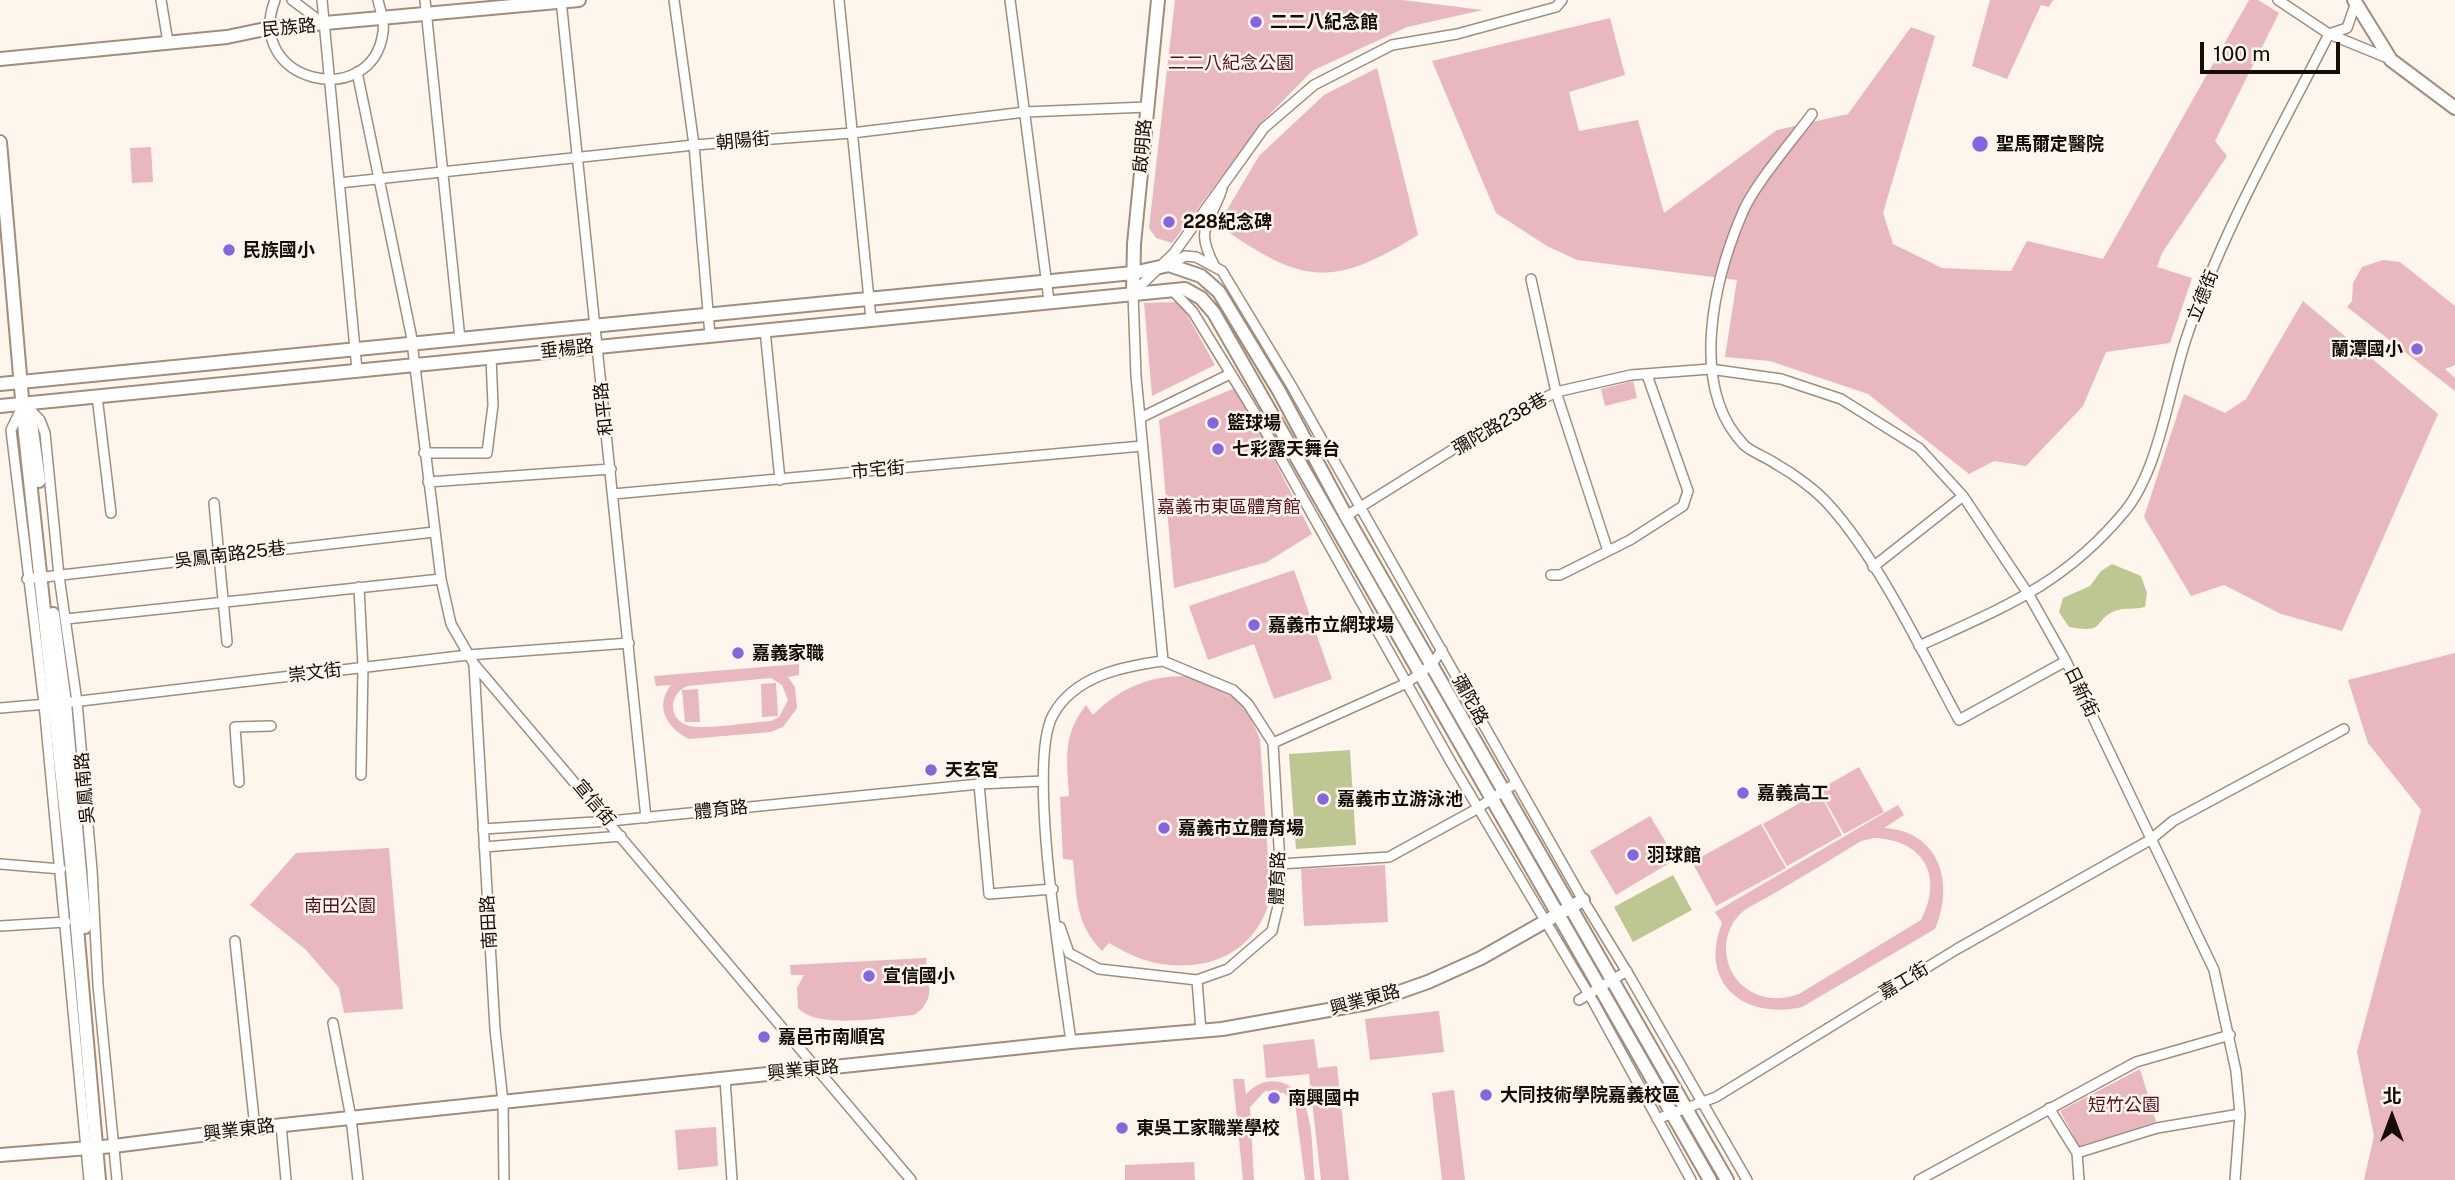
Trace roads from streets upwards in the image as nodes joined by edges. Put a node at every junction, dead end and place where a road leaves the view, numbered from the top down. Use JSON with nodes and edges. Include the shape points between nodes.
{"nodes":[{"id":1,"x":161,"y":0,"type":"edge"},
{"id":2,"x":275,"y":0,"type":"edge"},
{"id":3,"x":292,"y":0,"type":"edge"},
{"id":4,"x":322,"y":0,"type":"edge"},
{"id":5,"x":378,"y":0,"type":"edge"},
{"id":6,"x":425,"y":0,"type":"edge"},
{"id":7,"x":579,"y":0,"type":"edge"},
{"id":8,"x":674,"y":0,"type":"edge"},
{"id":9,"x":839,"y":0,"type":"edge"},
{"id":10,"x":1010,"y":0,"type":"edge"},
{"id":11,"x":1158,"y":0,"type":"edge"},
{"id":12,"x":1562,"y":0,"type":"edge"},
{"id":13,"x":2278,"y":0,"type":"edge"},
{"id":14,"x":561,"y":1,"type":"edge"},
{"id":15,"x":2355,"y":3,"type":"edge"},
{"id":16,"x":427,"y":15,"type":"junction"},
{"id":17,"x":382,"y":19,"type":"junction"},
{"id":18,"x":325,"y":25,"type":"junction"},
{"id":19,"x":270,"y":28,"type":"junction"},
{"id":20,"x":2329,"y":34,"type":"junction"},
{"id":21,"x":168,"y":42,"type":"junction"},
{"id":22,"x":0,"y":59,"type":"edge"},
{"id":23,"x":2391,"y":60,"type":"junction"},
{"id":24,"x":357,"y":72,"type":"junction"},
{"id":25,"x":329,"y":80,"type":"junction"},
{"id":26,"x":1147,"y":107,"type":"junction"},
{"id":27,"x":2455,"y":108,"type":"edge"},
{"id":28,"x":1025,"y":112,"type":"junction"},
{"id":29,"x":1812,"y":114,"type":"dead end"},
{"id":30,"x":852,"y":133,"type":"junction"},
{"id":31,"x":0,"y":142,"type":"edge"},
{"id":32,"x":694,"y":145,"type":"junction"},
{"id":33,"x":580,"y":160,"type":"junction"},
{"id":34,"x":442,"y":173,"type":"junction"},
{"id":35,"x":380,"y":178,"type":"junction"},
{"id":36,"x":1226,"y":178,"type":"junction"},
{"id":37,"x":339,"y":183,"type":"junction"},
{"id":38,"x":4,"y":215,"type":"edge"},
{"id":39,"x":1164,"y":267,"type":"junction"},
{"id":40,"x":1216,"y":268,"type":"junction"},
{"id":41,"x":1133,"y":273,"type":"junction"},
{"id":42,"x":1531,"y":279,"type":"dead end"},
{"id":43,"x":1047,"y":282,"type":"junction"},
{"id":44,"x":1173,"y":291,"type":"junction"},
{"id":45,"x":1133,"y":293,"type":"junction"},
{"id":46,"x":869,"y":299,"type":"junction"},
{"id":47,"x":1049,"y":301,"type":"junction"},
{"id":48,"x":710,"y":315,"type":"junction"},
{"id":49,"x":871,"y":319,"type":"junction"},
{"id":50,"x":595,"y":326,"type":"junction"},
{"id":51,"x":765,"y":330,"type":"junction"},
{"id":52,"x":710,"y":335,"type":"junction"},
{"id":53,"x":460,"y":339,"type":"junction"},
{"id":54,"x":412,"y":344,"type":"junction"},
{"id":55,"x":597,"y":346,"type":"junction"},
{"id":56,"x":355,"y":350,"type":"junction"},
{"id":57,"x":491,"y":357,"type":"junction"},
{"id":58,"x":414,"y":365,"type":"junction"},
{"id":59,"x":1710,"y":369,"type":"junction"},
{"id":60,"x":357,"y":370,"type":"junction"},
{"id":61,"x":1230,"y":374,"type":"junction"},
{"id":62,"x":1647,"y":375,"type":"junction"},
{"id":63,"x":23,"y":382,"type":"junction"},
{"id":64,"x":0,"y":384,"type":"edge"},
{"id":65,"x":1556,"y":392,"type":"junction"},
{"id":66,"x":97,"y":396,"type":"junction"},
{"id":67,"x":24,"y":403,"type":"junction"},
{"id":68,"x":0,"y":406,"type":"edge"},
{"id":69,"x":1140,"y":418,"type":"junction"},
{"id":70,"x":1142,"y":446,"type":"junction"},
{"id":71,"x":425,"y":453,"type":"junction"},
{"id":72,"x":611,"y":470,"type":"junction"},
{"id":73,"x":780,"y":480,"type":"junction"},
{"id":74,"x":428,"y":482,"type":"junction"},
{"id":75,"x":613,"y":494,"type":"junction"},
{"id":76,"x":1963,"y":496,"type":"junction"},
{"id":77,"x":214,"y":503,"type":"dead end"},
{"id":78,"x":1360,"y":506,"type":"junction"},
{"id":79,"x":111,"y":513,"type":"dead end"},
{"id":80,"x":1346,"y":516,"type":"junction"},
{"id":81,"x":434,"y":532,"type":"junction"},
{"id":82,"x":1608,"y":551,"type":"junction"},
{"id":83,"x":217,"y":556,"type":"junction"},
{"id":84,"x":1873,"y":567,"type":"junction"},
{"id":85,"x":1551,"y":575,"type":"dead end"},
{"id":86,"x":49,"y":577,"type":"junction"},
{"id":87,"x":27,"y":579,"type":"junction"},
{"id":88,"x":441,"y":579,"type":"junction"},
{"id":89,"x":359,"y":587,"type":"junction"},
{"id":90,"x":2029,"y":596,"type":"junction"},
{"id":91,"x":222,"y":601,"type":"junction"},
{"id":92,"x":66,"y":619,"type":"junction"},
{"id":93,"x":227,"y":642,"type":"dead end"},
{"id":94,"x":629,"y":643,"type":"junction"},
{"id":95,"x":1919,"y":646,"type":"junction"},
{"id":96,"x":1442,"y":650,"type":"junction"},
{"id":97,"x":468,"y":654,"type":"junction"},
{"id":98,"x":1163,"y":661,"type":"junction"},
{"id":99,"x":2066,"y":661,"type":"junction"},
{"id":100,"x":474,"y":664,"type":"junction"},
{"id":101,"x":1432,"y":664,"type":"junction"},
{"id":102,"x":363,"y":667,"type":"junction"},
{"id":103,"x":1420,"y":674,"type":"junction"},
{"id":104,"x":1402,"y":684,"type":"junction"},
{"id":105,"x":60,"y":703,"type":"junction"},
{"id":106,"x":0,"y":708,"type":"edge"},
{"id":107,"x":271,"y":726,"type":"dead end"},
{"id":108,"x":2344,"y":729,"type":"dead end"},
{"id":109,"x":1487,"y":731,"type":"junction"},
{"id":110,"x":1475,"y":738,"type":"junction"},
{"id":111,"x":1273,"y":743,"type":"junction"},
{"id":112,"x":1463,"y":746,"type":"junction"},
{"id":113,"x":1448,"y":756,"type":"junction"},
{"id":114,"x":361,"y":775,"type":"dead end"},
{"id":115,"x":1043,"y":781,"type":"junction"},
{"id":116,"x":239,"y":782,"type":"dead end"},
{"id":117,"x":1516,"y":783,"type":"junction"},
{"id":118,"x":979,"y":784,"type":"junction"},
{"id":119,"x":1504,"y":791,"type":"junction"},
{"id":120,"x":1493,"y":799,"type":"junction"},
{"id":121,"x":1475,"y":810,"type":"junction"},
{"id":122,"x":646,"y":818,"type":"junction"},
{"id":123,"x":610,"y":821,"type":"junction"},
{"id":124,"x":483,"y":829,"type":"junction"},
{"id":125,"x":621,"y":836,"type":"junction"},
{"id":126,"x":2150,"y":840,"type":"junction"},
{"id":127,"x":484,"y":847,"type":"junction"},
{"id":128,"x":0,"y":864,"type":"edge"},
{"id":129,"x":1280,"y":864,"type":"junction"},
{"id":130,"x":61,"y":869,"type":"junction"},
{"id":131,"x":1053,"y":889,"type":"junction"},
{"id":132,"x":1577,"y":903,"type":"junction"},
{"id":133,"x":1054,"y":913,"type":"junction"},
{"id":134,"x":1558,"y":914,"type":"junction"},
{"id":135,"x":1545,"y":921,"type":"junction"},
{"id":136,"x":66,"y":922,"type":"junction"},
{"id":137,"x":0,"y":926,"type":"edge"},
{"id":138,"x":235,"y":941,"type":"dead end"},
{"id":139,"x":1627,"y":971,"type":"junction"},
{"id":140,"x":1197,"y":980,"type":"junction"},
{"id":141,"x":1607,"y":984,"type":"junction"},
{"id":142,"x":1584,"y":998,"type":"junction"},
{"id":143,"x":333,"y":1023,"type":"dead end"},
{"id":144,"x":1201,"y":1032,"type":"junction"},
{"id":145,"x":2230,"y":1035,"type":"junction"},
{"id":146,"x":1071,"y":1042,"type":"junction"},
{"id":147,"x":818,"y":1069,"type":"junction"},
{"id":148,"x":725,"y":1079,"type":"junction"},
{"id":149,"x":503,"y":1102,"type":"junction"},
{"id":150,"x":1701,"y":1104,"type":"junction"},
{"id":151,"x":2049,"y":1108,"type":"junction"},
{"id":152,"x":1687,"y":1110,"type":"junction"},
{"id":153,"x":1674,"y":1113,"type":"junction"},
{"id":154,"x":2240,"y":1114,"type":"junction"},
{"id":155,"x":351,"y":1118,"type":"junction"},
{"id":156,"x":1657,"y":1119,"type":"junction"},
{"id":157,"x":281,"y":1125,"type":"junction"},
{"id":158,"x":256,"y":1128,"type":"junction"},
{"id":159,"x":100,"y":1146,"type":"junction"},
{"id":160,"x":2077,"y":1153,"type":"junction"},
{"id":161,"x":0,"y":1155,"type":"edge"},
{"id":162,"x":89,"y":1180,"type":"edge"},
{"id":163,"x":99,"y":1180,"type":"edge"},
{"id":164,"x":106,"y":1180,"type":"edge"},
{"id":165,"x":117,"y":1180,"type":"edge"},
{"id":166,"x":286,"y":1180,"type":"edge"},
{"id":167,"x":358,"y":1180,"type":"edge"},
{"id":168,"x":504,"y":1180,"type":"edge"},
{"id":169,"x":732,"y":1180,"type":"edge"},
{"id":170,"x":911,"y":1180,"type":"edge"},
{"id":171,"x":1691,"y":1180,"type":"edge"},
{"id":172,"x":1710,"y":1180,"type":"edge"},
{"id":173,"x":1727,"y":1180,"type":"edge"},
{"id":174,"x":1746,"y":1180,"type":"edge"},
{"id":175,"x":1919,"y":1180,"type":"edge"},
{"id":176,"x":2079,"y":1180,"type":"edge"},
{"id":177,"x":2235,"y":1180,"type":"edge"}],
"edges":[{"from":1,"to":21,"type":"street"},
{"from":2,"to":19,"type":"street"},
{"from":3,"to":18,"type":"street"},
{"from":4,"to":18,"type":"street"},
{"from":5,"to":17,"type":"street"},
{"from":6,"to":16,"type":"street"},
{"from":7,"to":14,"type":"street","name":"民族路"},
{"from":8,"to":32,"type":"street"},
{"from":9,"to":30,"type":"street"},
{"from":10,"to":28,"type":"street"},
{"from":11,"to":26,"type":"street","name":"啟明路"},
{"from":12,"to":36,"type":"street","via":[[1556,7],[1457,34],[1392,45],[1360,58],[1314,85],[1264,128]]},
{"from":13,"to":20,"type":"street"},
{"from":14,"to":16,"type":"street","name":"民族路"},
{"from":14,"to":33,"type":"street","name":"和平路"},
{"from":15,"to":20,"type":"street","via":[[2347,28]]},
{"from":15,"to":23,"type":"street"},
{"from":16,"to":17,"type":"street","name":"民族路"},
{"from":16,"to":34,"type":"street"},
{"from":17,"to":18,"type":"street","name":"民族路"},
{"from":17,"to":24,"type":"street","via":[[379,48]]},
{"from":18,"to":19,"type":"street","name":"民族路"},
{"from":18,"to":25,"type":"street"},
{"from":19,"to":21,"type":"street","name":"民族路"},
{"from":19,"to":25,"type":"street","via":[[277,51],[295,71]]},
{"from":20,"to":23,"type":"street"},
{"from":20,"to":90,"type":"street","name":"立德街","via":[[2225,240],[2186,336],[2153,457],[2127,509],[2073,565]]},
{"from":21,"to":22,"type":"street","name":"民族路"},
{"from":23,"to":27,"type":"street"},
{"from":24,"to":25,"type":"street"},
{"from":24,"to":35,"type":"street","name":"宣信街"},
{"from":25,"to":37,"type":"street"},
{"from":26,"to":28,"type":"street","name":"朝陽街"},
{"from":26,"to":41,"type":"street","name":"啟明路"},
{"from":28,"to":30,"type":"street","name":"朝陽街"},
{"from":28,"to":43,"type":"street"},
{"from":29,"to":59,"type":"street","via":[[1742,212],[1715,297]]},
{"from":30,"to":32,"type":"street","name":"朝陽街"},
{"from":30,"to":46,"type":"street"},
{"from":31,"to":38,"type":"street"},
{"from":32,"to":33,"type":"street","name":"朝陽街"},
{"from":32,"to":48,"type":"street"},
{"from":33,"to":34,"type":"street","name":"朝陽街"},
{"from":33,"to":50,"type":"street","name":"和平路"},
{"from":34,"to":35,"type":"street","name":"朝陽街"},
{"from":34,"to":53,"type":"street"},
{"from":35,"to":37,"type":"street","name":"朝陽街"},
{"from":35,"to":54,"type":"street","name":"宣信街"},
{"from":36,"to":39,"type":"street"},
{"from":36,"to":40,"type":"street","name":"彌陀路","via":[[1203,230],[1205,250]]},
{"from":37,"to":56,"type":"street"},
{"from":38,"to":63,"type":"street"},
{"from":39,"to":40,"type":"street","via":[[1185,256]]},
{"from":39,"to":41,"type":"street"},
{"from":39,"to":45,"type":"street"},
{"from":39,"to":80,"type":"street","name":"彌陀路","via":[[1201,276],[1219,292]]},
{"from":40,"to":78,"type":"street","name":"彌陀路","via":[[1273,355]]},
{"from":41,"to":43,"type":"street","name":"垂楊路"},
{"from":41,"to":45,"type":"street","name":"啟明路"},
{"from":42,"to":65,"type":"street"},
{"from":43,"to":46,"type":"street","name":"垂楊路"},
{"from":43,"to":47,"type":"street"},
{"from":44,"to":45,"type":"street","name":"彌陀路"},
{"from":44,"to":61,"type":"street","via":[[1193,312]]},
{"from":44,"to":103,"type":"street","name":"彌陀路","via":[[1185,289],[1202,298],[1214,313]]},
{"from":45,"to":47,"type":"street","name":"垂楊路"},
{"from":45,"to":69,"type":"street"},
{"from":46,"to":48,"type":"street","name":"垂楊路"},
{"from":46,"to":49,"type":"street"},
{"from":47,"to":49,"type":"street","name":"垂楊路"},
{"from":48,"to":50,"type":"street","name":"垂楊路"},
{"from":48,"to":52,"type":"street"},
{"from":49,"to":51,"type":"street","name":"垂楊路"},
{"from":50,"to":53,"type":"street","name":"垂楊路"},
{"from":50,"to":55,"type":"street","name":"和平路"},
{"from":51,"to":52,"type":"street","name":"垂楊路"},
{"from":51,"to":73,"type":"street"},
{"from":52,"to":55,"type":"street","name":"垂楊路"},
{"from":53,"to":54,"type":"street","name":"垂楊路"},
{"from":54,"to":56,"type":"street","name":"垂楊路"},
{"from":54,"to":58,"type":"street","name":"宣信街"},
{"from":55,"to":57,"type":"street","name":"垂楊路"},
{"from":55,"to":72,"type":"street","name":"和平路"},
{"from":56,"to":60,"type":"street"},
{"from":56,"to":63,"type":"street","name":"垂楊路"},
{"from":57,"to":58,"type":"street","name":"垂楊路"},
{"from":57,"to":71,"type":"street","via":[[493,405],[487,453]]},
{"from":58,"to":60,"type":"street","name":"垂楊路"},
{"from":58,"to":71,"type":"street","name":"宣信街"},
{"from":59,"to":62,"type":"street","name":"彌陀路238巷"},
{"from":59,"to":76,"type":"street","name":"日新街","via":[[1781,379],[1841,400],[1919,449]]},
{"from":59,"to":84,"type":"street","via":[[1718,404],[1746,447],[1779,465],[1830,506]]},
{"from":60,"to":66,"type":"street","name":"垂楊路"},
{"from":61,"to":69,"type":"street"},
{"from":61,"to":104,"type":"street"},
{"from":62,"to":65,"type":"street","name":"彌陀路238巷"},
{"from":62,"to":82,"type":"street","via":[[1688,491],[1683,506]]},
{"from":63,"to":64,"type":"street","name":"垂楊路"},
{"from":63,"to":67,"type":"street"},
{"from":65,"to":78,"type":"street","name":"彌陀路238巷","via":[[1483,430]]},
{"from":65,"to":82,"type":"street"},
{"from":66,"to":67,"type":"street","name":"垂楊路"},
{"from":66,"to":79,"type":"street"},
{"from":67,"to":68,"type":"street","name":"垂楊路"},
{"from":67,"to":86,"type":"street","name":"吳鳳南路"},
{"from":67,"to":86,"type":"street","name":"吳鳳南路","via":[[45,433]]},
{"from":67,"to":87,"type":"street","name":"吳鳳南路","via":[[11,430]]},
{"from":69,"to":70,"type":"street"},
{"from":70,"to":73,"type":"street","name":"市宅街"},
{"from":70,"to":98,"type":"street"},
{"from":71,"to":74,"type":"street","name":"宣信街"},
{"from":72,"to":74,"type":"street"},
{"from":72,"to":75,"type":"street","name":"和平路"},
{"from":73,"to":75,"type":"street","name":"市宅街"},
{"from":74,"to":81,"type":"street","name":"宣信街"},
{"from":75,"to":94,"type":"street","name":"和平路"},
{"from":76,"to":84,"type":"street"},
{"from":76,"to":90,"type":"street","name":"日新街"},
{"from":77,"to":83,"type":"street"},
{"from":78,"to":80,"type":"street","name":"彌陀路238巷"},
{"from":78,"to":96,"type":"street","name":"彌陀路"},
{"from":80,"to":101,"type":"street","name":"彌陀路"},
{"from":81,"to":83,"type":"street","name":"吳鳳南路25巷"},
{"from":81,"to":88,"type":"street","name":"宣信街"},
{"from":82,"to":85,"type":"street"},
{"from":83,"to":86,"type":"street","name":"吳鳳南路25巷"},
{"from":83,"to":91,"type":"street"},
{"from":84,"to":95,"type":"street"},
{"from":86,"to":87,"type":"street","name":"吳鳳南路25巷"},
{"from":86,"to":92,"type":"street","name":"吳鳳南路"},
{"from":86,"to":105,"type":"street","name":"吳鳳南路"},
{"from":87,"to":105,"type":"street","name":"吳鳳南路"},
{"from":88,"to":89,"type":"street"},
{"from":88,"to":97,"type":"street","name":"宣信街","via":[[451,624]]},
{"from":89,"to":91,"type":"street"},
{"from":89,"to":102,"type":"street"},
{"from":90,"to":95,"type":"street","name":"立德街"},
{"from":90,"to":99,"type":"street","name":"日新街"},
{"from":91,"to":92,"type":"street"},
{"from":91,"to":93,"type":"street"},
{"from":92,"to":105,"type":"street","name":"吳鳳南路"},
{"from":94,"to":97,"type":"street","name":"崇文街"},
{"from":94,"to":122,"type":"street","name":"和平路"},
{"from":95,"to":99,"type":"street","via":[[1959,720]]},
{"from":96,"to":101,"type":"street"},
{"from":96,"to":109,"type":"street","name":"彌陀路"},
{"from":97,"to":100,"type":"street","name":"宣信街"},
{"from":97,"to":102,"type":"street","name":"崇文街"},
{"from":98,"to":111,"type":"street","name":"體育路","via":[[1233,690],[1248,704]]},
{"from":98,"to":115,"type":"street","name":"體育路","via":[[1121,667],[1070,694],[1053,715],[1045,738]]},
{"from":99,"to":126,"type":"street","name":"日新街"},
{"from":100,"to":123,"type":"street","name":"宣信街"},
{"from":100,"to":124,"type":"street","name":"南田路"},
{"from":101,"to":103,"type":"street"},
{"from":101,"to":110,"type":"street","name":"彌陀路"},
{"from":102,"to":105,"type":"street","name":"崇文街"},
{"from":102,"to":114,"type":"street"},
{"from":103,"to":104,"type":"street"},
{"from":103,"to":112,"type":"street","name":"彌陀路"},
{"from":104,"to":111,"type":"street"},
{"from":104,"to":113,"type":"street"},
{"from":105,"to":106,"type":"street","name":"崇文街"},
{"from":105,"to":130,"type":"street","name":"吳鳳南路"},
{"from":105,"to":159,"type":"street","name":"吳鳳南路","via":[[82,870]]},
{"from":107,"to":116,"type":"street","via":[[235,727]]},
{"from":108,"to":126,"type":"street","name":"嘉工街","via":[[2173,821]]},
{"from":109,"to":110,"type":"street"},
{"from":109,"to":117,"type":"street","name":"彌陀路"},
{"from":110,"to":112,"type":"street"},
{"from":110,"to":119,"type":"street","name":"彌陀路"},
{"from":111,"to":129,"type":"street","name":"體育路"},
{"from":112,"to":113,"type":"street"},
{"from":112,"to":120,"type":"street","name":"彌陀路"},
{"from":113,"to":121,"type":"street"},
{"from":115,"to":118,"type":"street","name":"體育路"},
{"from":115,"to":131,"type":"street","name":"體育路"},
{"from":117,"to":119,"type":"street"},
{"from":117,"to":132,"type":"street","name":"彌陀路"},
{"from":118,"to":122,"type":"street","name":"體育路"},
{"from":118,"to":131,"type":"street","via":[[989,894]]},
{"from":119,"to":120,"type":"street"},
{"from":119,"to":132,"type":"street","name":"彌陀路"},
{"from":120,"to":121,"type":"street"},
{"from":120,"to":134,"type":"street","name":"彌陀路"},
{"from":121,"to":129,"type":"street","via":[[1389,857]]},
{"from":121,"to":135,"type":"street"},
{"from":122,"to":123,"type":"street","name":"體育路"},
{"from":123,"to":124,"type":"street","name":"體育路"},
{"from":123,"to":125,"type":"street","name":"宣信街"},
{"from":124,"to":127,"type":"street","name":"南田路"},
{"from":125,"to":127,"type":"street"},
{"from":125,"to":147,"type":"street","name":"宣信街"},
{"from":126,"to":145,"type":"street","name":"日新街","via":[[2214,970]]},
{"from":126,"to":150,"type":"street","name":"嘉工街","via":[[1957,949]]},
{"from":127,"to":149,"type":"street","name":"南田路"},
{"from":128,"to":130,"type":"street"},
{"from":129,"to":140,"type":"street","name":"體育路","via":[[1279,902],[1272,931],[1228,969]]},
{"from":130,"to":136,"type":"street","name":"吳鳳南路"},
{"from":131,"to":133,"type":"street","name":"體育路"},
{"from":132,"to":134,"type":"street","name":"興業東路"},
{"from":132,"to":139,"type":"street","name":"彌陀路"},
{"from":132,"to":141,"type":"street","name":"彌陀路"},
{"from":133,"to":140,"type":"street","name":"體育路","via":[[1069,953],[1099,969]]},
{"from":133,"to":146,"type":"street","name":"體育路"},
{"from":134,"to":135,"type":"street","name":"興業東路"},
{"from":134,"to":141,"type":"street","name":"彌陀路"},
{"from":135,"to":142,"type":"street"},
{"from":135,"to":144,"type":"street","name":"興業東路","via":[[1453,972],[1368,1003]]},
{"from":136,"to":137,"type":"street"},
{"from":136,"to":159,"type":"street","name":"吳鳳南路"},
{"from":138,"to":158,"type":"street"},
{"from":139,"to":141,"type":"street"},
{"from":139,"to":150,"type":"street","name":"彌陀路"},
{"from":140,"to":144,"type":"street"},
{"from":141,"to":142,"type":"street"},
{"from":141,"to":152,"type":"street","name":"彌陀路"},
{"from":141,"to":153,"type":"street","name":"彌陀路"},
{"from":142,"to":156,"type":"street"},
{"from":143,"to":155,"type":"street"},
{"from":144,"to":146,"type":"street","name":"興業東路"},
{"from":145,"to":151,"type":"street","via":[[2136,1062]]},
{"from":145,"to":154,"type":"street","name":"日新街"},
{"from":146,"to":147,"type":"street","name":"興業東路"},
{"from":147,"to":148,"type":"street","name":"興業東路"},
{"from":147,"to":170,"type":"street","name":"宣信街"},
{"from":148,"to":149,"type":"street","name":"興業東路"},
{"from":148,"to":169,"type":"street"},
{"from":149,"to":155,"type":"street","name":"興業東路"},
{"from":149,"to":168,"type":"street","name":"南田路"},
{"from":150,"to":152,"type":"street","name":"嘉工街"},
{"from":150,"to":174,"type":"street","name":"彌陀路"},
{"from":151,"to":160,"type":"street"},
{"from":151,"to":175,"type":"street"},
{"from":152,"to":153,"type":"street","name":"嘉工街"},
{"from":152,"to":173,"type":"street","name":"彌陀路"},
{"from":153,"to":156,"type":"street","name":"嘉工街"},
{"from":153,"to":172,"type":"street","name":"彌陀路"},
{"from":154,"to":160,"type":"street","via":[[2157,1128]]},
{"from":154,"to":177,"type":"street","name":"日新街"},
{"from":155,"to":157,"type":"street","name":"興業東路"},
{"from":155,"to":167,"type":"street"},
{"from":156,"to":171,"type":"street"},
{"from":157,"to":158,"type":"street","name":"興業東路"},
{"from":157,"to":166,"type":"street"},
{"from":158,"to":159,"type":"street","name":"興業東路"},
{"from":159,"to":161,"type":"street","name":"興業東路"},
{"from":159,"to":162,"type":"street","name":"吳鳳南路"},
{"from":159,"to":163,"type":"street","name":"吳鳳南路"},
{"from":159,"to":164,"type":"street","name":"吳鳳南路"},
{"from":159,"to":165,"type":"street","name":"吳鳳南路"},
{"from":160,"to":176,"type":"street"}]}
